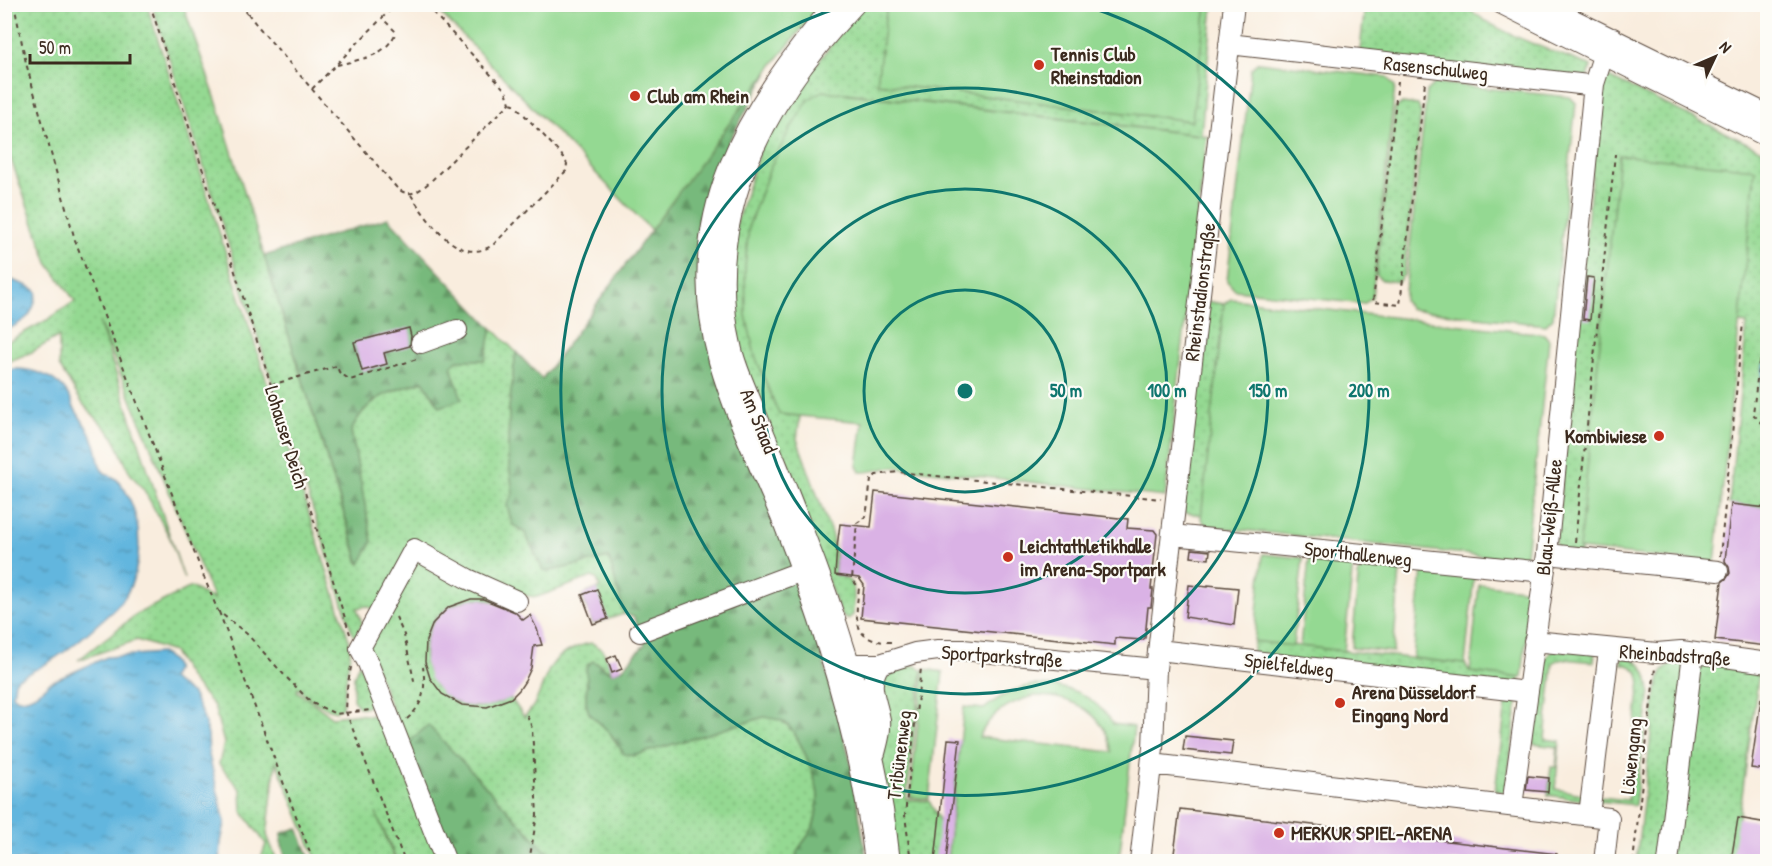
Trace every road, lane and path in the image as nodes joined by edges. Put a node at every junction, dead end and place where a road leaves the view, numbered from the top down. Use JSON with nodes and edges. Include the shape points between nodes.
{"nodes":[{"id":1,"x":14,"y":4,"type":"edge"},
{"id":2,"x":150,"y":4,"type":"edge"},
{"id":3,"x":240,"y":4,"type":"edge"},
{"id":4,"x":249,"y":4,"type":"edge"},
{"id":5,"x":396,"y":4,"type":"edge"},
{"id":6,"x":425,"y":4,"type":"edge"},
{"id":7,"x":835,"y":4,"type":"edge"},
{"id":8,"x":855,"y":4,"type":"edge"},
{"id":9,"x":1233,"y":4,"type":"edge"},
{"id":10,"x":1502,"y":4,"type":"edge"},
{"id":11,"x":1541,"y":4,"type":"edge"},
{"id":12,"x":249,"y":15,"type":"junction"},
{"id":13,"x":382,"y":18,"type":"junction"},
{"id":14,"x":1613,"y":38,"type":"junction"},
{"id":15,"x":1229,"y":44,"type":"junction"},
{"id":16,"x":1603,"y":56,"type":"junction"},
{"id":17,"x":1400,"y":65,"type":"junction"},
{"id":18,"x":334,"y":66,"type":"junction"},
{"id":19,"x":1426,"y":67,"type":"junction"},
{"id":20,"x":1594,"y":84,"type":"junction"},
{"id":21,"x":312,"y":89,"type":"junction"},
{"id":22,"x":510,"y":103,"type":"junction"},
{"id":23,"x":1767,"y":115,"type":"edge"},
{"id":24,"x":1767,"y":137,"type":"edge"},
{"id":25,"x":1615,"y":154,"type":"dead end"},
{"id":26,"x":411,"y":195,"type":"junction"},
{"id":27,"x":1743,"y":323,"type":"dead end"},
{"id":28,"x":457,"y":330,"type":"dead end"},
{"id":29,"x":423,"y":349,"type":"joint"},
{"id":30,"x":1767,"y":359,"type":"edge"},
{"id":31,"x":271,"y":385,"type":"junction"},
{"id":32,"x":1767,"y":424,"type":"edge"},
{"id":33,"x":1176,"y":501,"type":"junction"},
{"id":34,"x":1172,"y":535,"type":"junction"},
{"id":35,"x":1573,"y":556,"type":"junction"},
{"id":36,"x":1546,"y":563,"type":"junction"},
{"id":37,"x":802,"y":570,"type":"junction"},
{"id":38,"x":1718,"y":571,"type":"joint"},
{"id":39,"x":517,"y":601,"type":"dead end"},
{"id":40,"x":383,"y":604,"type":"junction"},
{"id":41,"x":218,"y":611,"type":"junction"},
{"id":42,"x":640,"y":632,"type":"dead end"},
{"id":43,"x":1534,"y":641,"type":"junction"},
{"id":44,"x":894,"y":642,"type":"dead end"},
{"id":45,"x":360,"y":648,"type":"junction"},
{"id":46,"x":1608,"y":650,"type":"junction"},
{"id":47,"x":915,"y":653,"type":"junction"},
{"id":48,"x":1657,"y":653,"type":"junction"},
{"id":49,"x":1693,"y":654,"type":"junction"},
{"id":50,"x":1157,"y":660,"type":"junction"},
{"id":51,"x":1767,"y":663,"type":"edge"},
{"id":52,"x":850,"y":664,"type":"junction"},
{"id":53,"x":879,"y":664,"type":"junction"},
{"id":54,"x":423,"y":668,"type":"dead end"},
{"id":55,"x":415,"y":685,"type":"dead end"},
{"id":56,"x":1527,"y":693,"type":"junction"},
{"id":57,"x":384,"y":706,"type":"junction"},
{"id":58,"x":346,"y":712,"type":"junction"},
{"id":59,"x":527,"y":715,"type":"dead end"},
{"id":60,"x":393,"y":730,"type":"junction"},
{"id":61,"x":873,"y":759,"type":"junction"},
{"id":62,"x":1152,"y":764,"type":"junction"},
{"id":63,"x":1512,"y":806,"type":"junction"},
{"id":64,"x":1589,"y":815,"type":"junction"},
{"id":65,"x":314,"y":861,"type":"edge"},
{"id":66,"x":405,"y":861,"type":"edge"},
{"id":67,"x":446,"y":861,"type":"edge"},
{"id":68,"x":529,"y":861,"type":"edge"},
{"id":69,"x":875,"y":861,"type":"edge"},
{"id":70,"x":890,"y":861,"type":"edge"},
{"id":71,"x":911,"y":861,"type":"edge"},
{"id":72,"x":1140,"y":861,"type":"edge"},
{"id":73,"x":1604,"y":861,"type":"edge"},
{"id":74,"x":1633,"y":861,"type":"edge"},
{"id":75,"x":1668,"y":861,"type":"edge"}],
"edges":[{"from":1,"to":41,"type":"path","via":[[26,63],[75,240]]},
{"from":2,"to":31,"type":"path","name":"Lohauser Deich"},
{"from":3,"to":12,"type":"path"},
{"from":4,"to":12,"type":"path"},
{"from":5,"to":13,"type":"path"},
{"from":6,"to":22,"type":"path","via":[[506,91]]},
{"from":7,"to":37,"type":"street","name":"Am Staad","via":[[785,68],[743,132],[719,196],[708,265],[709,310],[720,362]]},
{"from":8,"to":52,"type":"street","name":"Am Staad","via":[[805,65],[756,141],[733,201],[723,268],[732,353],[803,530]]},
{"from":9,"to":15,"type":"street","name":"Rheinstadionstraße"},
{"from":10,"to":16,"type":"street"},
{"from":11,"to":14,"type":"street"},
{"from":12,"to":21,"type":"path"},
{"from":13,"to":18,"type":"path"},
{"from":13,"to":18,"type":"path","via":[[396,33],[392,44],[380,53]]},
{"from":14,"to":16,"type":"street"},
{"from":14,"to":23,"type":"street"},
{"from":15,"to":17,"type":"street","name":"Rasenschulweg"},
{"from":15,"to":33,"type":"street","name":"Rheinstadionstraße"},
{"from":16,"to":20,"type":"street"},
{"from":16,"to":24,"type":"street"},
{"from":17,"to":19,"type":"street","name":"Rasenschulweg"},
{"from":17,"to":19,"type":"path","via":[[1373,302],[1400,305]]},
{"from":18,"to":21,"type":"path"},
{"from":19,"to":20,"type":"street","name":"Rasenschulweg"},
{"from":20,"to":36,"type":"street","name":"Blau-Weiß-Allee"},
{"from":21,"to":26,"type":"path","via":[[396,187]]},
{"from":22,"to":26,"type":"path","via":[[430,182]]},
{"from":22,"to":26,"type":"path","via":[[567,164],[566,171],[494,244],[484,251],[472,251],[450,242],[427,220]]},
{"from":25,"to":35,"type":"path"},
{"from":27,"to":38,"type":"path"},
{"from":28,"to":29,"type":"street"},
{"from":29,"to":31,"type":"path","via":[[350,380],[337,366]]},
{"from":30,"to":32,"type":"path","via":[[1759,362],[1753,414]]},
{"from":31,"to":45,"type":"path","name":"Lohauser Deich","via":[[350,635]]},
{"from":33,"to":34,"type":"street","name":"Rheinstadionstraße"},
{"from":33,"to":44,"type":"path","via":[[898,472],[876,475],[866,517],[857,524],[852,579],[859,588],[857,623],[865,636]]},
{"from":34,"to":36,"type":"street","name":"Sporthallenweg"},
{"from":34,"to":50,"type":"street","name":"Rheinstadionstraße"},
{"from":35,"to":36,"type":"street","name":"Sporthallenweg"},
{"from":35,"to":38,"type":"street","name":"Sporthallenweg"},
{"from":36,"to":43,"type":"street","name":"Blau-Weiß-Allee"},
{"from":37,"to":42,"type":"street"},
{"from":37,"to":69,"type":"street","name":"Am Staad","via":[[844,702]]},
{"from":39,"to":40,"type":"street","via":[[414,549]]},
{"from":40,"to":45,"type":"street"},
{"from":40,"to":55,"type":"path","via":[[402,627]]},
{"from":41,"to":58,"type":"path","via":[[247,634],[312,703],[336,714]]},
{"from":41,"to":65,"type":"path"},
{"from":43,"to":46,"type":"street","name":"Rheinbadstraße"},
{"from":43,"to":56,"type":"street","name":"Blau-Weiß-Allee"},
{"from":45,"to":57,"type":"street"},
{"from":45,"to":58,"type":"path","via":[[350,669]]},
{"from":46,"to":48,"type":"street","name":"Rheinbadstraße"},
{"from":46,"to":64,"type":"street"},
{"from":47,"to":50,"type":"street","name":"Sportparkstraße","via":[[963,650]]},
{"from":47,"to":53,"type":"street","name":"Sportparkstraße"},
{"from":47,"to":71,"type":"path","name":"Tribünenweg","via":[[922,671],[906,800]]},
{"from":48,"to":49,"type":"street","name":"Rheinbadstraße"},
{"from":48,"to":74,"type":"path","name":"Löwengang"},
{"from":49,"to":51,"type":"street","name":"Rheinbadstraße"},
{"from":49,"to":75,"type":"street"},
{"from":50,"to":56,"type":"street","name":"Spielfeldweg"},
{"from":50,"to":62,"type":"street","name":"Rheinstadionstraße"},
{"from":52,"to":53,"type":"street","name":"Sportparkstraße"},
{"from":52,"to":61,"type":"street","name":"Am Staad"},
{"from":53,"to":61,"type":"street","via":[[872,684],[880,731]]},
{"from":54,"to":60,"type":"path","via":[[423,697],[416,711]]},
{"from":56,"to":63,"type":"street","name":"Blau-Weiß-Allee"},
{"from":57,"to":58,"type":"path"},
{"from":57,"to":60,"type":"street"},
{"from":58,"to":66,"type":"path"},
{"from":59,"to":68,"type":"path","via":[[532,729],[537,815]]},
{"from":60,"to":67,"type":"street"},
{"from":61,"to":70,"type":"street","name":"Am Staad"},
{"from":62,"to":63,"type":"street"},
{"from":62,"to":72,"type":"street","name":"Rheinstadionstraße"},
{"from":63,"to":64,"type":"street"},
{"from":64,"to":73,"type":"street","via":[[1609,818]]}]}
